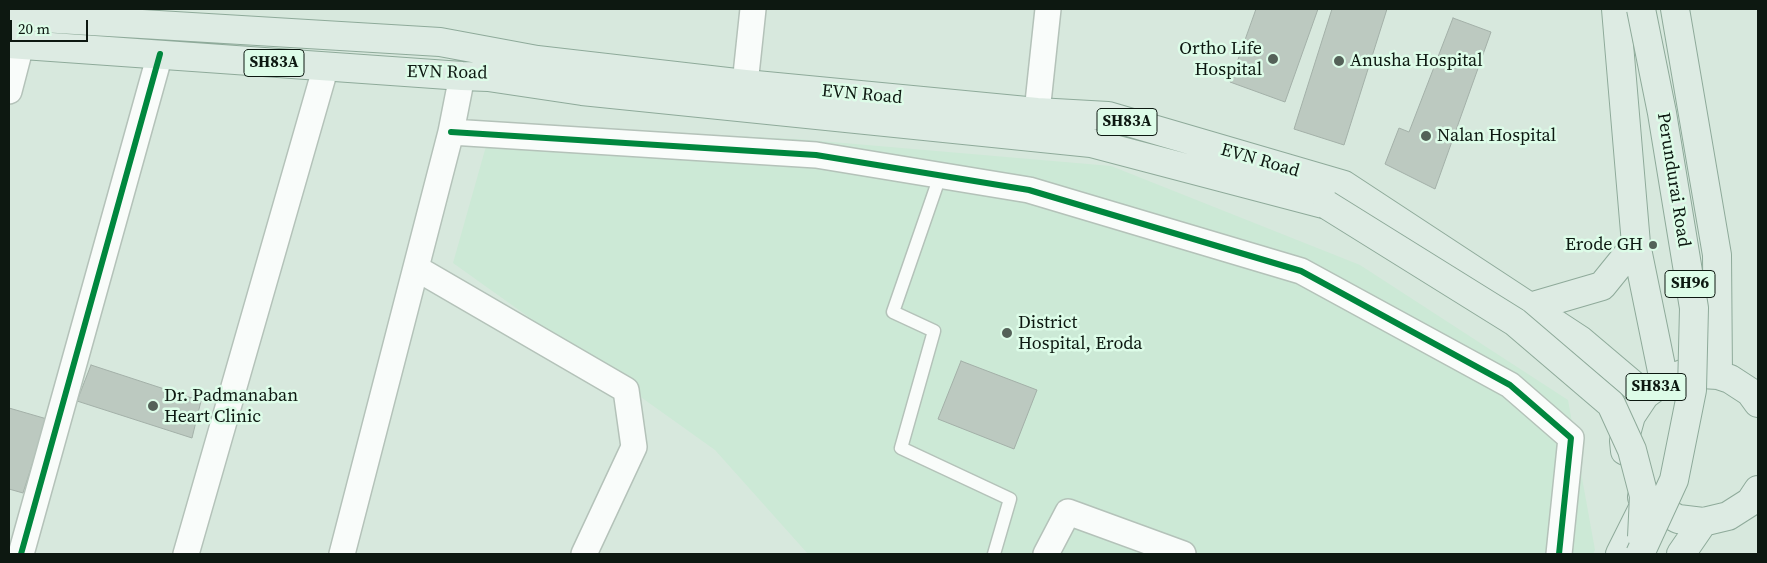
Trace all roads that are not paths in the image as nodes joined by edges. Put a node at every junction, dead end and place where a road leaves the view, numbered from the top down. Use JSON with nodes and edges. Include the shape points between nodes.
{"nodes":[{"id":1,"x":753,"y":9,"type":"edge"},
{"id":2,"x":1048,"y":9,"type":"edge"},
{"id":3,"x":1616,"y":9,"type":"edge"},
{"id":4,"x":1641,"y":9,"type":"edge"},
{"id":5,"x":1659,"y":9,"type":"edge"},
{"id":6,"x":1675,"y":9,"type":"edge"},
{"id":7,"x":9,"y":16,"type":"edge"},
{"id":8,"x":15,"y":44,"type":"edge"},
{"id":9,"x":160,"y":54,"type":"junction"},
{"id":10,"x":537,"y":60,"type":"junction"},
{"id":11,"x":326,"y":66,"type":"junction"},
{"id":12,"x":475,"y":76,"type":"junction"},
{"id":13,"x":745,"y":84,"type":"junction"},
{"id":14,"x":9,"y":91,"type":"edge"},
{"id":15,"x":1037,"y":112,"type":"junction"},
{"id":16,"x":451,"y":132,"type":"junction"},
{"id":17,"x":940,"y":176,"type":"junction"},
{"id":18,"x":1636,"y":244,"type":"junction"},
{"id":19,"x":416,"y":268,"type":"junction"},
{"id":20,"x":1530,"y":307,"type":"junction"},
{"id":21,"x":1718,"y":375,"type":"junction"},
{"id":22,"x":1654,"y":388,"type":"junction"},
{"id":23,"x":1758,"y":403,"type":"edge"},
{"id":24,"x":1758,"y":490,"type":"edge"},
{"id":25,"x":1646,"y":502,"type":"junction"},
{"id":26,"x":1703,"y":522,"type":"junction"},
{"id":27,"x":21,"y":554,"type":"edge"},
{"id":28,"x":186,"y":554,"type":"edge"},
{"id":29,"x":342,"y":554,"type":"edge"},
{"id":30,"x":584,"y":554,"type":"edge"},
{"id":31,"x":994,"y":554,"type":"edge"},
{"id":32,"x":1046,"y":554,"type":"edge"},
{"id":33,"x":1183,"y":554,"type":"edge"},
{"id":34,"x":1559,"y":554,"type":"edge"},
{"id":35,"x":1640,"y":554,"type":"edge"},
{"id":36,"x":1681,"y":554,"type":"edge"}],
"edges":[{"from":1,"to":13,"type":"street"},
{"from":2,"to":15,"type":"street"},
{"from":3,"to":18,"type":"main road"},
{"from":4,"to":35,"type":"main road","name":"Perundurai Road","number":"SH96","bridge":true,"via":[[1662,113],[1694,308],[1692,390],[1674,480]]},
{"from":5,"to":35,"type":"main road","name":"Perundurai Road","number":"SH96","via":[[1699,223],[1709,389],[1683,497]]},
{"from":6,"to":21,"type":"main road","via":[[1717,255]]},
{"from":7,"to":10,"type":"main road","via":[[440,42]]},
{"from":8,"to":9,"type":"main road","name":"EVN Road","number":"SH83A"},
{"from":8,"to":14,"type":"street"},
{"from":9,"to":11,"type":"main road","name":"EVN Road","number":"SH83A"},
{"from":9,"to":27,"type":"street"},
{"from":10,"to":12,"type":"main road","name":"EVN Road","number":"SH83A"},
{"from":10,"to":13,"type":"main road","name":"EVN Road","number":"SH83A"},
{"from":11,"to":12,"type":"main road","name":"EVN Road","number":"SH83A"},
{"from":11,"to":28,"type":"street"},
{"from":12,"to":16,"type":"street"},
{"from":12,"to":35,"type":"main road","bridge":true,"via":[[582,91],[1091,144],[1327,205],[1515,322],[1611,404],[1632,450],[1644,496]]},
{"from":13,"to":15,"type":"main road","name":"EVN Road","number":"SH83A"},
{"from":15,"to":20,"type":"main road","name":"EVN Road","number":"SH83A","via":[[1108,116],[1344,185]]},
{"from":16,"to":17,"type":"street","via":[[816,156]]},
{"from":16,"to":19,"type":"street"},
{"from":17,"to":31,"type":"lane","via":[[894,312],[934,331],[901,448],[1010,499]]},
{"from":17,"to":34,"type":"street","via":[[1029,190],[1301,271],[1510,385],[1571,438]]},
{"from":18,"to":20,"type":"main road","via":[[1602,286]]},
{"from":18,"to":22,"type":"main road"},
{"from":19,"to":29,"type":"street"},
{"from":19,"to":30,"type":"street","via":[[626,390],[634,447]]},
{"from":20,"to":22,"type":"main road","name":"EVN Road","number":"SH83A"},
{"from":21,"to":22,"type":"main road","number":"SH83A","via":[[1685,373]]},
{"from":21,"to":23,"type":"main road","number":"SH83A","via":[[1750,392]]},
{"from":22,"to":25,"type":"main road","number":"SH83A","via":[[1631,416],[1624,441],[1626,467]]},
{"from":24,"to":26,"type":"main road","number":"SH83A","via":[[1750,502],[1728,516]]},
{"from":25,"to":26,"type":"main road","number":"SH83A","via":[[1678,520]]},
{"from":25,"to":35,"type":"main road"},
{"from":26,"to":36,"type":"main road"},
{"from":32,"to":33,"type":"street","via":[[1068,512]]}]}
